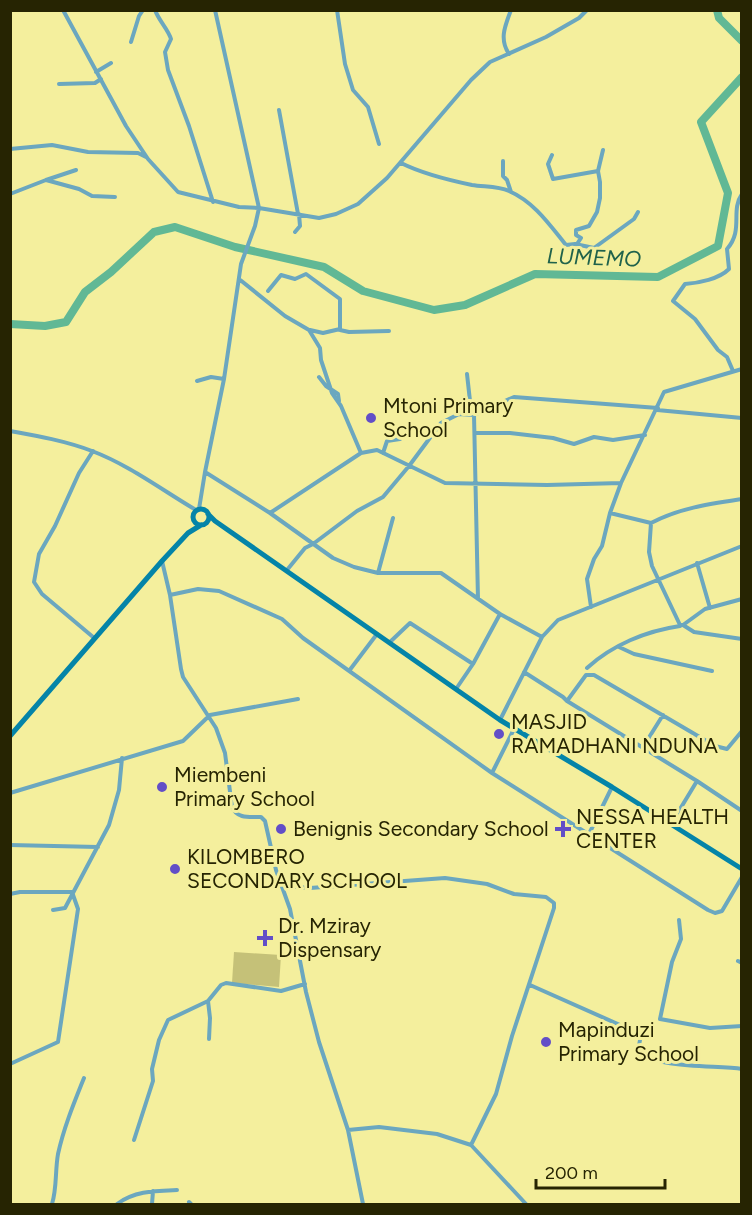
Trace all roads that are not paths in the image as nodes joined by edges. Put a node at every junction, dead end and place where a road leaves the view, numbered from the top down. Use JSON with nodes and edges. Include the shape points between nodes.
{"nodes":[{"id":1,"x":63,"y":10,"type":"edge"},
{"id":2,"x":143,"y":10,"type":"edge"},
{"id":3,"x":154,"y":10,"type":"edge"},
{"id":4,"x":215,"y":10,"type":"edge"},
{"id":5,"x":337,"y":10,"type":"edge"},
{"id":6,"x":512,"y":10,"type":"edge"},
{"id":7,"x":587,"y":10,"type":"edge"},
{"id":8,"x":131,"y":42,"type":"dead end"},
{"id":9,"x":509,"y":54,"type":"junction"},
{"id":10,"x":111,"y":63,"type":"dead end"},
{"id":11,"x":96,"y":72,"type":"junction"},
{"id":12,"x":101,"y":79,"type":"junction"},
{"id":13,"x":59,"y":84,"type":"dead end"},
{"id":14,"x":279,"y":110,"type":"dead end"},
{"id":15,"x":379,"y":144,"type":"dead end"},
{"id":16,"x":10,"y":149,"type":"edge"},
{"id":17,"x":603,"y":150,"type":"dead end"},
{"id":18,"x":552,"y":155,"type":"dead end"},
{"id":19,"x":147,"y":158,"type":"junction"},
{"id":20,"x":503,"y":161,"type":"dead end"},
{"id":21,"x":401,"y":163,"type":"junction"},
{"id":22,"x":76,"y":170,"type":"dead end"},
{"id":23,"x":598,"y":171,"type":"junction"},
{"id":24,"x":46,"y":180,"type":"junction"},
{"id":25,"x":511,"y":192,"type":"junction"},
{"id":26,"x":10,"y":194,"type":"edge"},
{"id":27,"x":741,"y":194,"type":"edge"},
{"id":28,"x":115,"y":197,"type":"dead end"},
{"id":29,"x":213,"y":202,"type":"junction"},
{"id":30,"x":259,"y":207,"type":"junction"},
{"id":31,"x":638,"y":212,"type":"dead end"},
{"id":32,"x":298,"y":214,"type":"junction"},
{"id":33,"x":295,"y":232,"type":"dead end"},
{"id":34,"x":577,"y":244,"type":"junction"},
{"id":35,"x":238,"y":279,"type":"junction"},
{"id":36,"x":268,"y":291,"type":"dead end"},
{"id":37,"x":340,"y":329,"type":"junction"},
{"id":38,"x":309,"y":330,"type":"junction"},
{"id":39,"x":388,"y":331,"type":"dead end"},
{"id":40,"x":741,"y":369,"type":"edge"},
{"id":41,"x":733,"y":371,"type":"junction"},
{"id":42,"x":467,"y":374,"type":"dead end"},
{"id":43,"x":319,"y":377,"type":"dead end"},
{"id":44,"x":224,"y":379,"type":"junction"},
{"id":45,"x":197,"y":381,"type":"dead end"},
{"id":46,"x":330,"y":389,"type":"junction"},
{"id":47,"x":658,"y":409,"type":"junction"},
{"id":48,"x":474,"y":415,"type":"junction"},
{"id":49,"x":741,"y":417,"type":"edge"},
{"id":50,"x":10,"y":431,"type":"edge"},
{"id":51,"x":475,"y":433,"type":"junction"},
{"id":52,"x":645,"y":435,"type":"junction"},
{"id":53,"x":400,"y":439,"type":"dead end"},
{"id":54,"x":93,"y":451,"type":"junction"},
{"id":55,"x":361,"y":453,"type":"junction"},
{"id":56,"x":383,"y":453,"type":"junction"},
{"id":57,"x":408,"y":466,"type":"junction"},
{"id":58,"x":205,"y":472,"type":"junction"},
{"id":59,"x":476,"y":483,"type":"junction"},
{"id":60,"x":621,"y":483,"type":"junction"},
{"id":61,"x":741,"y":499,"type":"edge"},
{"id":62,"x":198,"y":509,"type":"junction"},
{"id":63,"x":270,"y":513,"type":"junction"},
{"id":64,"x":610,"y":513,"type":"junction"},
{"id":65,"x":208,"y":514,"type":"junction"},
{"id":66,"x":193,"y":517,"type":"junction"},
{"id":67,"x":393,"y":518,"type":"dead end"},
{"id":68,"x":219,"y":523,"type":"junction"},
{"id":69,"x":651,"y":523,"type":"junction"},
{"id":70,"x":203,"y":524,"type":"junction"},
{"id":71,"x":188,"y":533,"type":"junction"},
{"id":72,"x":313,"y":544,"type":"junction"},
{"id":73,"x":741,"y":546,"type":"edge"},
{"id":74,"x":162,"y":561,"type":"junction"},
{"id":75,"x":697,"y":562,"type":"junction"},
{"id":76,"x":287,"y":570,"type":"junction"},
{"id":77,"x":378,"y":573,"type":"junction"},
{"id":78,"x":658,"y":579,"type":"junction"},
{"id":79,"x":170,"y":595,"type":"junction"},
{"id":80,"x":478,"y":599,"type":"junction"},
{"id":81,"x":741,"y":599,"type":"edge"},
{"id":82,"x":591,"y":607,"type":"junction"},
{"id":83,"x":711,"y":608,"type":"junction"},
{"id":84,"x":500,"y":614,"type":"junction"},
{"id":85,"x":682,"y":625,"type":"junction"},
{"id":86,"x":377,"y":634,"type":"junction"},
{"id":87,"x":93,"y":637,"type":"junction"},
{"id":88,"x":542,"y":637,"type":"junction"},
{"id":89,"x":741,"y":639,"type":"edge"},
{"id":90,"x":390,"y":642,"type":"junction"},
{"id":91,"x":619,"y":647,"type":"junction"},
{"id":92,"x":473,"y":664,"type":"junction"},
{"id":93,"x":587,"y":668,"type":"dead end"},
{"id":94,"x":349,"y":671,"type":"junction"},
{"id":95,"x":712,"y":671,"type":"dead end"},
{"id":96,"x":524,"y":672,"type":"junction"},
{"id":97,"x":456,"y":689,"type":"junction"},
{"id":98,"x":298,"y":699,"type":"dead end"},
{"id":99,"x":567,"y":701,"type":"junction"},
{"id":100,"x":210,"y":715,"type":"junction"},
{"id":101,"x":663,"y":715,"type":"junction"},
{"id":102,"x":500,"y":720,"type":"junction"},
{"id":103,"x":514,"y":728,"type":"junction"},
{"id":104,"x":741,"y":731,"type":"edge"},
{"id":105,"x":10,"y":736,"type":"edge"},
{"id":106,"x":643,"y":747,"type":"junction"},
{"id":107,"x":122,"y":758,"type":"junction"},
{"id":108,"x":492,"y":773,"type":"junction"},
{"id":109,"x":697,"y":781,"type":"junction"},
{"id":110,"x":612,"y":787,"type":"junction"},
{"id":111,"x":10,"y":793,"type":"edge"},
{"id":112,"x":741,"y":811,"type":"edge"},
{"id":113,"x":671,"y":824,"type":"junction"},
{"id":114,"x":589,"y":834,"type":"junction"},
{"id":115,"x":10,"y":845,"type":"edge"},
{"id":116,"x":98,"y":848,"type":"junction"},
{"id":117,"x":741,"y":869,"type":"edge"},
{"id":118,"x":741,"y":877,"type":"edge"},
{"id":119,"x":282,"y":886,"type":"junction"},
{"id":120,"x":72,"y":892,"type":"junction"},
{"id":121,"x":10,"y":894,"type":"edge"},
{"id":122,"x":53,"y":910,"type":"dead end"},
{"id":123,"x":679,"y":920,"type":"dead end"},
{"id":124,"x":305,"y":984,"type":"junction"},
{"id":125,"x":530,"y":985,"type":"junction"},
{"id":126,"x":208,"y":1001,"type":"junction"},
{"id":127,"x":741,"y":1026,"type":"edge"},
{"id":128,"x":209,"y":1039,"type":"dead end"},
{"id":129,"x":10,"y":1064,"type":"edge"},
{"id":130,"x":741,"y":1069,"type":"edge"},
{"id":131,"x":84,"y":1078,"type":"dead end"},
{"id":132,"x":348,"y":1130,"type":"junction"},
{"id":133,"x":134,"y":1140,"type":"dead end"},
{"id":134,"x":471,"y":1145,"type":"junction"},
{"id":135,"x":177,"y":1190,"type":"dead end"},
{"id":136,"x":153,"y":1191,"type":"junction"},
{"id":137,"x":52,"y":1204,"type":"edge"},
{"id":138,"x":117,"y":1204,"type":"edge"},
{"id":139,"x":152,"y":1204,"type":"edge"},
{"id":140,"x":363,"y":1204,"type":"edge"},
{"id":141,"x":526,"y":1204,"type":"edge"}],
"edges":[{"from":1,"to":11,"type":"street"},
{"from":2,"to":8,"type":"street"},
{"from":3,"to":29,"type":"street","via":[[169,32],[171,39],[165,52],[168,70]]},
{"from":4,"to":30,"type":"street"},
{"from":5,"to":15,"type":"street","via":[[353,90],[368,107]]},
{"from":6,"to":9,"type":"street","via":[[503,32]]},
{"from":7,"to":9,"type":"street","via":[[546,37]]},
{"from":9,"to":21,"type":"street","via":[[490,62],[471,80]]},
{"from":10,"to":11,"type":"street"},
{"from":11,"to":12,"type":"street"},
{"from":12,"to":13,"type":"street","via":[[95,83]]},
{"from":12,"to":19,"type":"street"},
{"from":14,"to":32,"type":"street"},
{"from":16,"to":19,"type":"street","via":[[52,145],[88,152],[138,153]]},
{"from":17,"to":23,"type":"street"},
{"from":18,"to":23,"type":"street","via":[[548,164],[553,179]]},
{"from":19,"to":29,"type":"street","via":[[178,192]]},
{"from":20,"to":25,"type":"street","via":[[503,176]]},
{"from":21,"to":25,"type":"street","via":[[417,171]]},
{"from":21,"to":32,"type":"street","via":[[358,204],[319,218]]},
{"from":22,"to":24,"type":"street"},
{"from":23,"to":34,"type":"street","via":[[597,212],[589,226],[576,230],[581,238]]},
{"from":24,"to":26,"type":"street"},
{"from":24,"to":28,"type":"street","via":[[92,196]]},
{"from":25,"to":34,"type":"street","via":[[541,213],[566,245]]},
{"from":27,"to":41,"type":"street","via":[[736,205],[737,227],[727,249],[729,268],[723,275],[685,284],[673,301],[727,357]]},
{"from":29,"to":30,"type":"street"},
{"from":30,"to":32,"type":"street"},
{"from":30,"to":35,"type":"street"},
{"from":31,"to":34,"type":"street","via":[[594,248]]},
{"from":32,"to":33,"type":"street","via":[[300,226]]},
{"from":35,"to":38,"type":"street"},
{"from":35,"to":44,"type":"street"},
{"from":36,"to":37,"type":"street","via":[[281,275],[295,279],[306,274],[340,299]]},
{"from":37,"to":38,"type":"street","via":[[324,333]]},
{"from":37,"to":39,"type":"street"},
{"from":38,"to":46,"type":"street","via":[[320,348]]},
{"from":40,"to":41,"type":"street"},
{"from":41,"to":47,"type":"street","via":[[664,392]]},
{"from":42,"to":48,"type":"street"},
{"from":43,"to":46,"type":"street"},
{"from":44,"to":45,"type":"street"},
{"from":44,"to":58,"type":"street"},
{"from":46,"to":55,"type":"street"},
{"from":47,"to":48,"type":"street","via":[[514,397]]},
{"from":47,"to":49,"type":"street"},
{"from":47,"to":52,"type":"street"},
{"from":48,"to":51,"type":"street"},
{"from":48,"to":57,"type":"street","via":[[459,414],[441,423]]},
{"from":50,"to":54,"type":"street"},
{"from":51,"to":52,"type":"street","via":[[510,433],[574,444],[594,437],[613,440]]},
{"from":51,"to":59,"type":"street"},
{"from":52,"to":60,"type":"street"},
{"from":53,"to":56,"type":"street","via":[[387,441]]},
{"from":54,"to":62,"type":"street"},
{"from":54,"to":87,"type":"street","via":[[39,554],[34,582],[42,594]]},
{"from":55,"to":56,"type":"street"},
{"from":55,"to":63,"type":"street"},
{"from":56,"to":57,"type":"street"},
{"from":57,"to":59,"type":"street","via":[[445,483]]},
{"from":57,"to":72,"type":"street","via":[[383,497]]},
{"from":58,"to":62,"type":"street"},
{"from":58,"to":63,"type":"street"},
{"from":59,"to":60,"type":"street"},
{"from":59,"to":80,"type":"street"},
{"from":60,"to":64,"type":"street"},
{"from":61,"to":69,"type":"street","via":[[698,505]]},
{"from":62,"to":65,"type":"main road"},
{"from":62,"to":66,"type":"main road"},
{"from":63,"to":72,"type":"street"},
{"from":64,"to":69,"type":"street"},
{"from":64,"to":82,"type":"street","via":[[602,546],[587,579]]},
{"from":65,"to":68,"type":"main road"},
{"from":65,"to":70,"type":"main road"},
{"from":66,"to":70,"type":"main road","via":[[196,523]]},
{"from":66,"to":71,"type":"main road"},
{"from":67,"to":77,"type":"street"},
{"from":68,"to":70,"type":"main road"},
{"from":68,"to":76,"type":"main road"},
{"from":69,"to":78,"type":"street","via":[[649,552]]},
{"from":70,"to":71,"type":"main road"},
{"from":71,"to":74,"type":"main road"},
{"from":72,"to":76,"type":"street"},
{"from":72,"to":77,"type":"street","via":[[333,558]]},
{"from":73,"to":75,"type":"street"},
{"from":74,"to":79,"type":"street"},
{"from":74,"to":87,"type":"main road"},
{"from":75,"to":78,"type":"street"},
{"from":75,"to":83,"type":"street"},
{"from":76,"to":86,"type":"main road"},
{"from":77,"to":80,"type":"street","via":[[441,573]]},
{"from":78,"to":82,"type":"street"},
{"from":78,"to":85,"type":"street"},
{"from":79,"to":94,"type":"street","via":[[198,589],[240,598],[282,619]]},
{"from":79,"to":100,"type":"street","via":[[183,677]]},
{"from":80,"to":84,"type":"street"},
{"from":81,"to":83,"type":"street"},
{"from":82,"to":88,"type":"street","via":[[558,620]]},
{"from":83,"to":85,"type":"street"},
{"from":84,"to":88,"type":"street"},
{"from":84,"to":92,"type":"street"},
{"from":85,"to":89,"type":"street","via":[[694,632]]},
{"from":85,"to":91,"type":"street","via":[[649,633]]},
{"from":86,"to":90,"type":"main road"},
{"from":86,"to":94,"type":"street"},
{"from":87,"to":105,"type":"main road"},
{"from":88,"to":96,"type":"street"},
{"from":90,"to":92,"type":"street","via":[[410,622]]},
{"from":90,"to":97,"type":"main road"},
{"from":91,"to":93,"type":"street"},
{"from":91,"to":95,"type":"street","via":[[634,654]]},
{"from":92,"to":97,"type":"street"},
{"from":94,"to":108,"type":"street"},
{"from":96,"to":99,"type":"street"},
{"from":96,"to":102,"type":"street"},
{"from":97,"to":102,"type":"main road"},
{"from":98,"to":100,"type":"street"},
{"from":99,"to":101,"type":"street","via":[[586,675],[594,675]]},
{"from":99,"to":106,"type":"street"},
{"from":100,"to":107,"type":"street","via":[[183,741]]},
{"from":100,"to":119,"type":"street","via":[[225,753],[234,812],[263,818]]},
{"from":101,"to":104,"type":"street","via":[[727,749]]},
{"from":101,"to":106,"type":"street"},
{"from":102,"to":103,"type":"main road"},
{"from":103,"to":108,"type":"street"},
{"from":103,"to":110,"type":"main road"},
{"from":106,"to":109,"type":"street"},
{"from":107,"to":111,"type":"street"},
{"from":107,"to":116,"type":"street","via":[[117,799]]},
{"from":108,"to":114,"type":"street"},
{"from":109,"to":112,"type":"street"},
{"from":109,"to":113,"type":"street"},
{"from":110,"to":113,"type":"main road"},
{"from":110,"to":114,"type":"street"},
{"from":113,"to":117,"type":"main road"},
{"from":114,"to":118,"type":"street","via":[[715,913],[722,911]]},
{"from":115,"to":116,"type":"street"},
{"from":116,"to":120,"type":"street"},
{"from":119,"to":124,"type":"street"},
{"from":119,"to":125,"type":"street","via":[[310,888],[445,878],[546,897],[554,908]]},
{"from":120,"to":121,"type":"street"},
{"from":120,"to":122,"type":"street","via":[[65,908]]},
{"from":120,"to":129,"type":"street","via":[[78,909],[58,1042]]},
{"from":123,"to":127,"type":"street","via":[[681,939],[660,1019],[710,1028]]},
{"from":124,"to":126,"type":"street","via":[[281,991],[226,983]]},
{"from":124,"to":132,"type":"street"},
{"from":125,"to":130,"type":"street","via":[[638,1033],[638,1051],[643,1055],[686,1066]]},
{"from":125,"to":134,"type":"street","via":[[496,1094]]},
{"from":126,"to":128,"type":"street"},
{"from":126,"to":133,"type":"street","via":[[168,1020],[159,1040],[153,1082]]},
{"from":131,"to":137,"type":"street","via":[[63,1134]]},
{"from":132,"to":134,"type":"street","via":[[379,1127],[437,1134]]},
{"from":132,"to":140,"type":"street"},
{"from":134,"to":141,"type":"street"},
{"from":135,"to":136,"type":"street"},
{"from":136,"to":138,"type":"street","via":[[128,1196]]},
{"from":136,"to":139,"type":"street"}]}
